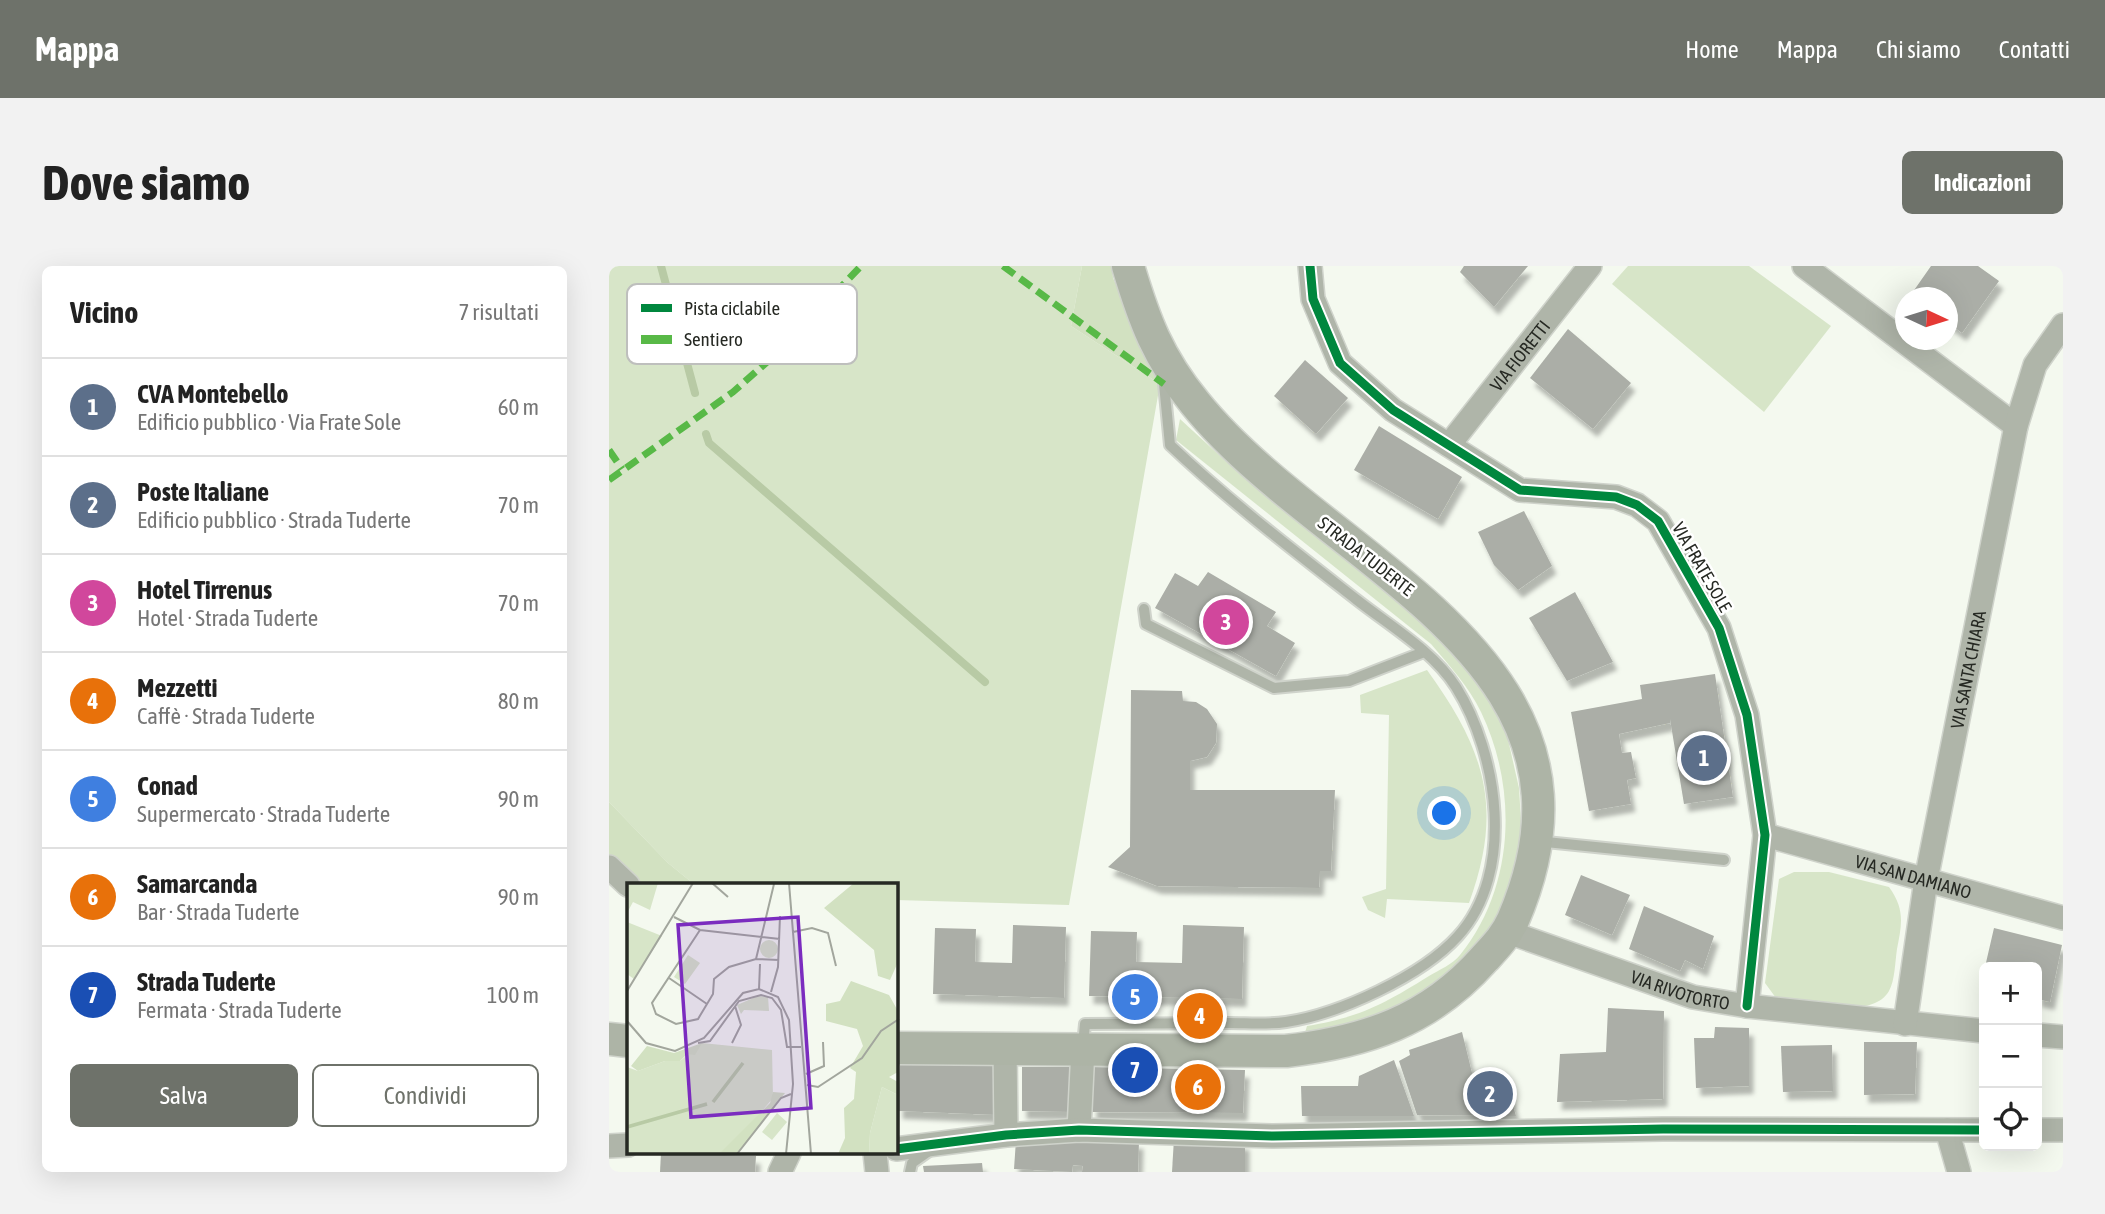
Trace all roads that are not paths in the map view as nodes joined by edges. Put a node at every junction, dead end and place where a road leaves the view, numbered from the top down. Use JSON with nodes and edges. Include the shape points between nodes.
{"nodes":[{"id":1,"x":1128,"y":266,"type":"edge"},
{"id":2,"x":1310,"y":266,"type":"edge"},
{"id":3,"x":1590,"y":266,"type":"edge"},
{"id":4,"x":1804,"y":266,"type":"edge"},
{"id":5,"x":2063,"y":325,"type":"edge"},
{"id":6,"x":1161,"y":354,"type":"junction"},
{"id":7,"x":2016,"y":426,"type":"junction"},
{"id":8,"x":1449,"y":445,"type":"junction"},
{"id":9,"x":1144,"y":609,"type":"dead end"},
{"id":10,"x":1424,"y":652,"type":"junction"},
{"id":11,"x":1765,"y":835,"type":"junction"},
{"id":12,"x":1536,"y":841,"type":"junction"},
{"id":13,"x":1724,"y":860,"type":"dead end"},
{"id":14,"x":609,"y":867,"type":"edge"},
{"id":15,"x":1926,"y":880,"type":"junction"},
{"id":16,"x":627,"y":884,"type":"edge"},
{"id":17,"x":2063,"y":918,"type":"edge"},
{"id":18,"x":1508,"y":932,"type":"junction"},
{"id":19,"x":1747,"y":1006,"type":"junction"},
{"id":20,"x":1905,"y":1024,"type":"junction"},
{"id":21,"x":1979,"y":1031,"type":"edge"},
{"id":22,"x":2042,"y":1035,"type":"edge"},
{"id":23,"x":1286,"y":1037,"type":"junction"},
{"id":24,"x":2063,"y":1037,"type":"edge"},
{"id":25,"x":609,"y":1039,"type":"edge"},
{"id":26,"x":627,"y":1041,"type":"edge"},
{"id":27,"x":1005,"y":1047,"type":"junction"},
{"id":28,"x":898,"y":1048,"type":"edge"},
{"id":29,"x":1083,"y":1048,"type":"junction"},
{"id":30,"x":2063,"y":1129,"type":"edge"},
{"id":31,"x":1079,"y":1130,"type":"junction"},
{"id":32,"x":1947,"y":1130,"type":"junction"},
{"id":33,"x":1979,"y":1130,"type":"edge"},
{"id":34,"x":2042,"y":1130,"type":"edge"},
{"id":35,"x":1006,"y":1135,"type":"junction"},
{"id":36,"x":940,"y":1143,"type":"junction"},
{"id":37,"x":627,"y":1145,"type":"edge"},
{"id":38,"x":609,"y":1146,"type":"edge"},
{"id":39,"x":898,"y":1149,"type":"edge"},
{"id":40,"x":789,"y":1154,"type":"edge"},
{"id":41,"x":875,"y":1154,"type":"edge"},
{"id":42,"x":780,"y":1172,"type":"edge"},
{"id":43,"x":877,"y":1172,"type":"edge"},
{"id":44,"x":910,"y":1172,"type":"edge"},
{"id":45,"x":1959,"y":1172,"type":"edge"}],
"edges":[{"from":1,"to":6,"type":"main road","name":"STRADA TUDERTE","via":[[1147,328]]},
{"from":2,"to":8,"type":"street","name":"VIA FRATE SOLE","via":[[1313,299],[1340,363],[1393,410]]},
{"from":3,"to":8,"type":"street","name":"VIA FIORETTI"},
{"from":4,"to":7,"type":"street"},
{"from":5,"to":7,"type":"street","name":"VIA SANTA CHIARA","via":[[2035,365]]},
{"from":6,"to":10,"type":"lane","via":[[1170,445],[1215,488]]},
{"from":6,"to":12,"type":"main road","name":"STRADA TUDERTE","via":[[1195,403],[1272,482],[1423,601],[1487,665],[1519,719],[1532,752]]},
{"from":7,"to":15,"type":"street","name":"VIA SANTA CHIARA"},
{"from":8,"to":11,"type":"street","name":"VIA FRATE SOLE","via":[[1520,490],[1616,497],[1658,521],[1719,628],[1736,673]]},
{"from":9,"to":10,"type":"lane","via":[[1146,624],[1274,688],[1349,681]]},
{"from":10,"to":23,"type":"lane","via":[[1455,686],[1479,733],[1493,786],[1493,856],[1479,904],[1459,935],[1437,955],[1367,998]]},
{"from":11,"to":15,"type":"street","name":"VIA SAN DAMIANO"},
{"from":11,"to":19,"type":"street","name":"VIA FRATE SOLE"},
{"from":12,"to":13,"type":"lane"},
{"from":12,"to":18,"type":"main road","name":"STRADA TUDERTE","via":[[1526,889]]},
{"from":14,"to":16,"type":"street"},
{"from":15,"to":17,"type":"street","name":"VIA SAN DAMIANO"},
{"from":15,"to":20,"type":"street","name":"VIA SANTA CHIARA"},
{"from":18,"to":19,"type":"street","name":"VIA RIVOTORTO","via":[[1693,997]]},
{"from":18,"to":23,"type":"main road","name":"STRADA TUDERTE","via":[[1467,978],[1422,1012],[1375,1035],[1336,1046]]},
{"from":19,"to":20,"type":"street","name":"VIA RIVOTORTO"},
{"from":20,"to":21,"type":"street","name":"VIA RIVOTORTO"},
{"from":22,"to":24,"type":"street"},
{"from":23,"to":29,"type":"main road","name":"STRADA TUDERTE","via":[[1151,1036]]},
{"from":25,"to":26,"type":"main road"},
{"from":27,"to":28,"type":"main road","name":"STRADA TUDERTE"},
{"from":27,"to":29,"type":"main road","name":"STRADA TUDERTE"},
{"from":27,"to":35,"type":"street"},
{"from":29,"to":31,"type":"street"},
{"from":30,"to":34,"type":"street"},
{"from":31,"to":32,"type":"street","via":[[1273,1136],[1663,1129]]},
{"from":31,"to":35,"type":"street"},
{"from":32,"to":33,"type":"street"},
{"from":32,"to":45,"type":"street"},
{"from":35,"to":36,"type":"street"},
{"from":36,"to":39,"type":"street"},
{"from":36,"to":44,"type":"lane","via":[[912,1163]]},
{"from":37,"to":38,"type":"street"},
{"from":40,"to":42,"type":"street"},
{"from":41,"to":43,"type":"street"}]}
